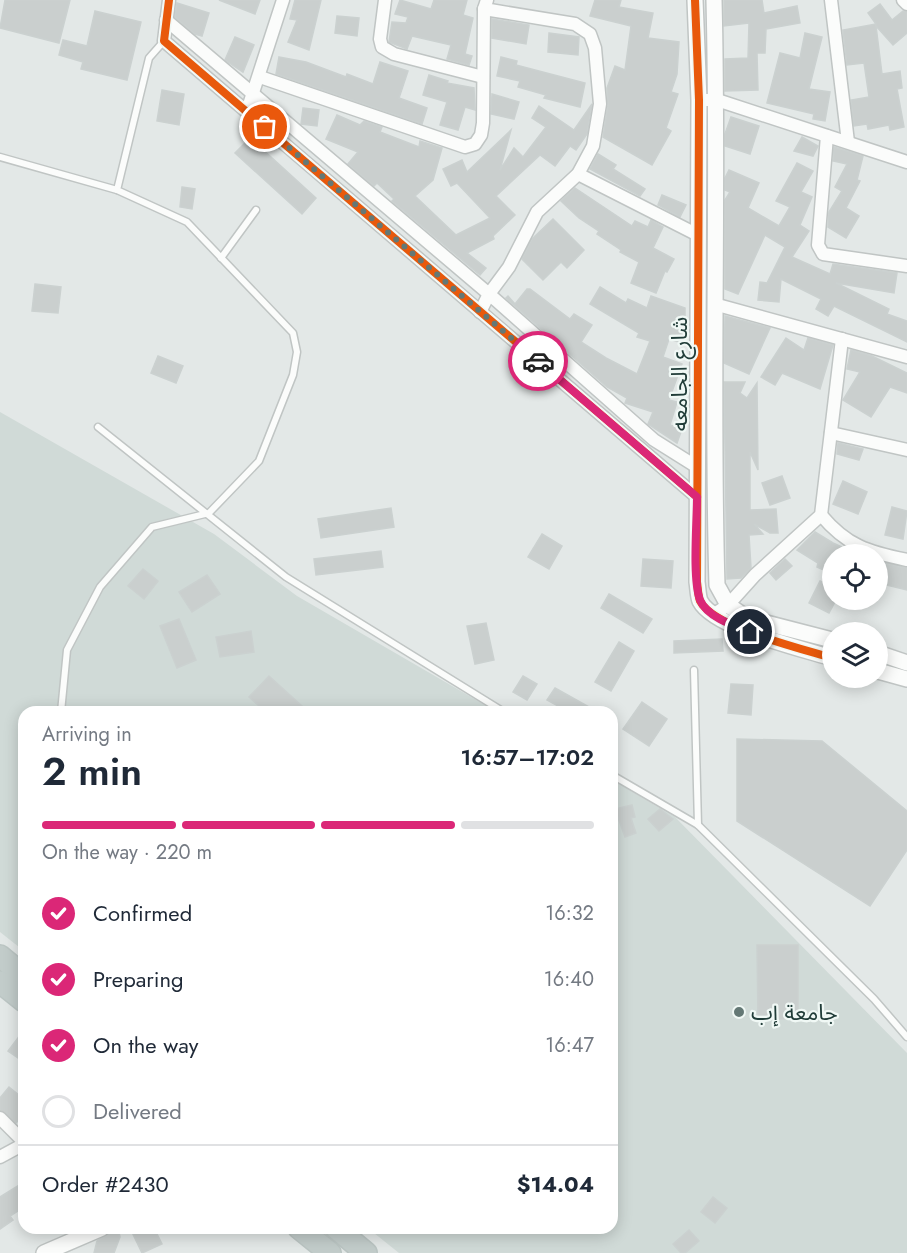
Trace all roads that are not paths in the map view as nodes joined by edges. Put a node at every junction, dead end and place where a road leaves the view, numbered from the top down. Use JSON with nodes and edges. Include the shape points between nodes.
{"nodes":[{"id":1,"x":168,"y":0,"type":"edge"},
{"id":2,"x":283,"y":0,"type":"edge"},
{"id":3,"x":385,"y":0,"type":"edge"},
{"id":4,"x":695,"y":0,"type":"edge"},
{"id":5,"x":714,"y":0,"type":"edge"},
{"id":6,"x":831,"y":0,"type":"edge"},
{"id":7,"x":903,"y":0,"type":"edge"},
{"id":8,"x":907,"y":4,"type":"edge"},
{"id":9,"x":486,"y":5,"type":"edge"},
{"id":10,"x":166,"y":20,"type":"junction"},
{"id":11,"x":164,"y":41,"type":"junction"},
{"id":12,"x":260,"y":77,"type":"junction"},
{"id":13,"x":483,"y":77,"type":"junction"},
{"id":14,"x":254,"y":93,"type":"junction"},
{"id":15,"x":699,"y":100,"type":"junction"},
{"id":16,"x":717,"y":100,"type":"junction"},
{"id":17,"x":247,"y":111,"type":"junction"},
{"id":18,"x":827,"y":136,"type":"junction"},
{"id":19,"x":848,"y":142,"type":"junction"},
{"id":20,"x":0,"y":157,"type":"edge"},
{"id":21,"x":907,"y":162,"type":"edge"},
{"id":22,"x":578,"y":174,"type":"junction"},
{"id":23,"x":117,"y":190,"type":"junction"},
{"id":24,"x":256,"y":210,"type":"dead end"},
{"id":25,"x":698,"y":235,"type":"junction"},
{"id":26,"x":221,"y":258,"type":"junction"},
{"id":27,"x":907,"y":266,"type":"edge"},
{"id":28,"x":489,"y":294,"type":"junction"},
{"id":29,"x":714,"y":304,"type":"junction"},
{"id":30,"x":480,"y":312,"type":"junction"},
{"id":31,"x":842,"y":339,"type":"junction"},
{"id":32,"x":907,"y":357,"type":"edge"},
{"id":33,"x":98,"y":427,"type":"dead end"},
{"id":34,"x":831,"y":433,"type":"junction"},
{"id":35,"x":907,"y":450,"type":"edge"},
{"id":36,"x":697,"y":467,"type":"junction"},
{"id":37,"x":697,"y":497,"type":"junction"},
{"id":38,"x":209,"y":513,"type":"junction"},
{"id":39,"x":821,"y":514,"type":"junction"},
{"id":40,"x":907,"y":560,"type":"edge"},
{"id":41,"x":728,"y":605,"type":"junction"},
{"id":42,"x":713,"y":615,"type":"junction"},
{"id":43,"x":822,"y":637,"type":"edge"},
{"id":44,"x":822,"y":655,"type":"edge"},
{"id":45,"x":888,"y":656,"type":"edge"},
{"id":46,"x":907,"y":663,"type":"edge"},
{"id":47,"x":694,"y":670,"type":"dead end"},
{"id":48,"x":888,"y":673,"type":"edge"},
{"id":49,"x":907,"y":679,"type":"edge"},
{"id":50,"x":62,"y":706,"type":"edge"},
{"id":51,"x":494,"y":706,"type":"edge"},
{"id":52,"x":618,"y":778,"type":"edge"},
{"id":53,"x":698,"y":825,"type":"junction"},
{"id":54,"x":0,"y":956,"type":"edge"},
{"id":55,"x":18,"y":971,"type":"edge"},
{"id":56,"x":0,"y":982,"type":"edge"},
{"id":57,"x":18,"y":996,"type":"edge"},
{"id":58,"x":907,"y":1037,"type":"edge"},
{"id":59,"x":0,"y":1118,"type":"edge"},
{"id":60,"x":18,"y":1137,"type":"edge"},
{"id":61,"x":18,"y":1146,"type":"edge"},
{"id":62,"x":0,"y":1157,"type":"edge"},
{"id":63,"x":88,"y":1234,"type":"edge"},
{"id":64,"x":306,"y":1234,"type":"edge"},
{"id":65,"x":343,"y":1234,"type":"edge"},
{"id":66,"x":44,"y":1253,"type":"edge"},
{"id":67,"x":330,"y":1253,"type":"edge"},
{"id":68,"x":366,"y":1253,"type":"edge"}],
"edges":[{"from":1,"to":10,"type":"street"},
{"from":2,"to":12,"type":"street"},
{"from":3,"to":13,"type":"street","via":[[382,47],[394,54]]},
{"from":4,"to":15,"type":"street","name":"شارع الجامعه"},
{"from":5,"to":16,"type":"street","name":"شارع الجامعه"},
{"from":6,"to":19,"type":"street"},
{"from":7,"to":8,"type":"street"},
{"from":9,"to":13,"type":"street"},
{"from":9,"to":22,"type":"street","via":[[575,24],[590,34],[595,48],[599,115],[593,146]]},
{"from":10,"to":11,"type":"street"},
{"from":10,"to":14,"type":"street"},
{"from":11,"to":17,"type":"street"},
{"from":11,"to":23,"type":"lane","via":[[149,58]]},
{"from":12,"to":13,"type":"street","via":[[465,147],[475,144],[481,135]]},
{"from":12,"to":14,"type":"street"},
{"from":14,"to":17,"type":"street"},
{"from":14,"to":28,"type":"street"},
{"from":15,"to":16,"type":"street"},
{"from":15,"to":25,"type":"street","name":"شارع الجامعه"},
{"from":16,"to":18,"type":"street"},
{"from":16,"to":29,"type":"street","name":"شارع الجامعه"},
{"from":17,"to":30,"type":"street"},
{"from":18,"to":19,"type":"street"},
{"from":18,"to":27,"type":"street","via":[[818,245],[823,254]]},
{"from":19,"to":21,"type":"street"},
{"from":20,"to":23,"type":"lane"},
{"from":22,"to":25,"type":"street"},
{"from":22,"to":28,"type":"street","via":[[537,212],[509,267]]},
{"from":23,"to":26,"type":"lane","via":[[187,222]]},
{"from":24,"to":26,"type":"lane"},
{"from":25,"to":36,"type":"street","name":"شارع الجامعه"},
{"from":26,"to":38,"type":"lane","via":[[293,333],[297,352],[293,375],[259,461]]},
{"from":28,"to":30,"type":"street"},
{"from":28,"to":36,"type":"street","via":[[654,440]]},
{"from":29,"to":31,"type":"street"},
{"from":29,"to":41,"type":"street","name":"شارع الجامعه","via":[[717,585]]},
{"from":30,"to":37,"type":"street"},
{"from":31,"to":32,"type":"street"},
{"from":31,"to":34,"type":"street"},
{"from":33,"to":38,"type":"lane"},
{"from":34,"to":35,"type":"street"},
{"from":34,"to":39,"type":"street"},
{"from":36,"to":37,"type":"street","name":"شارع الجامعه"},
{"from":37,"to":42,"type":"street","name":"شارع الجامعه","via":[[697,582],[700,601]]},
{"from":38,"to":50,"type":"lane","via":[[152,527],[100,587],[67,650]]},
{"from":38,"to":51,"type":"lane","via":[[286,576]]},
{"from":39,"to":40,"type":"street","via":[[838,535],[854,544]]},
{"from":39,"to":41,"type":"street"},
{"from":41,"to":42,"type":"street"},
{"from":41,"to":43,"type":"street","via":[[747,618]]},
{"from":42,"to":44,"type":"street","via":[[737,628]]},
{"from":45,"to":46,"type":"street"},
{"from":47,"to":53,"type":"lane"},
{"from":48,"to":49,"type":"street"},
{"from":52,"to":53,"type":"lane"},
{"from":53,"to":58,"type":"lane","via":[[874,999]]},
{"from":54,"to":55,"type":"highway"},
{"from":56,"to":57,"type":"highway"},
{"from":59,"to":60,"type":"street"},
{"from":61,"to":62,"type":"street"},
{"from":63,"to":66,"type":"street"},
{"from":64,"to":67,"type":"highway"},
{"from":65,"to":68,"type":"highway"}]}
